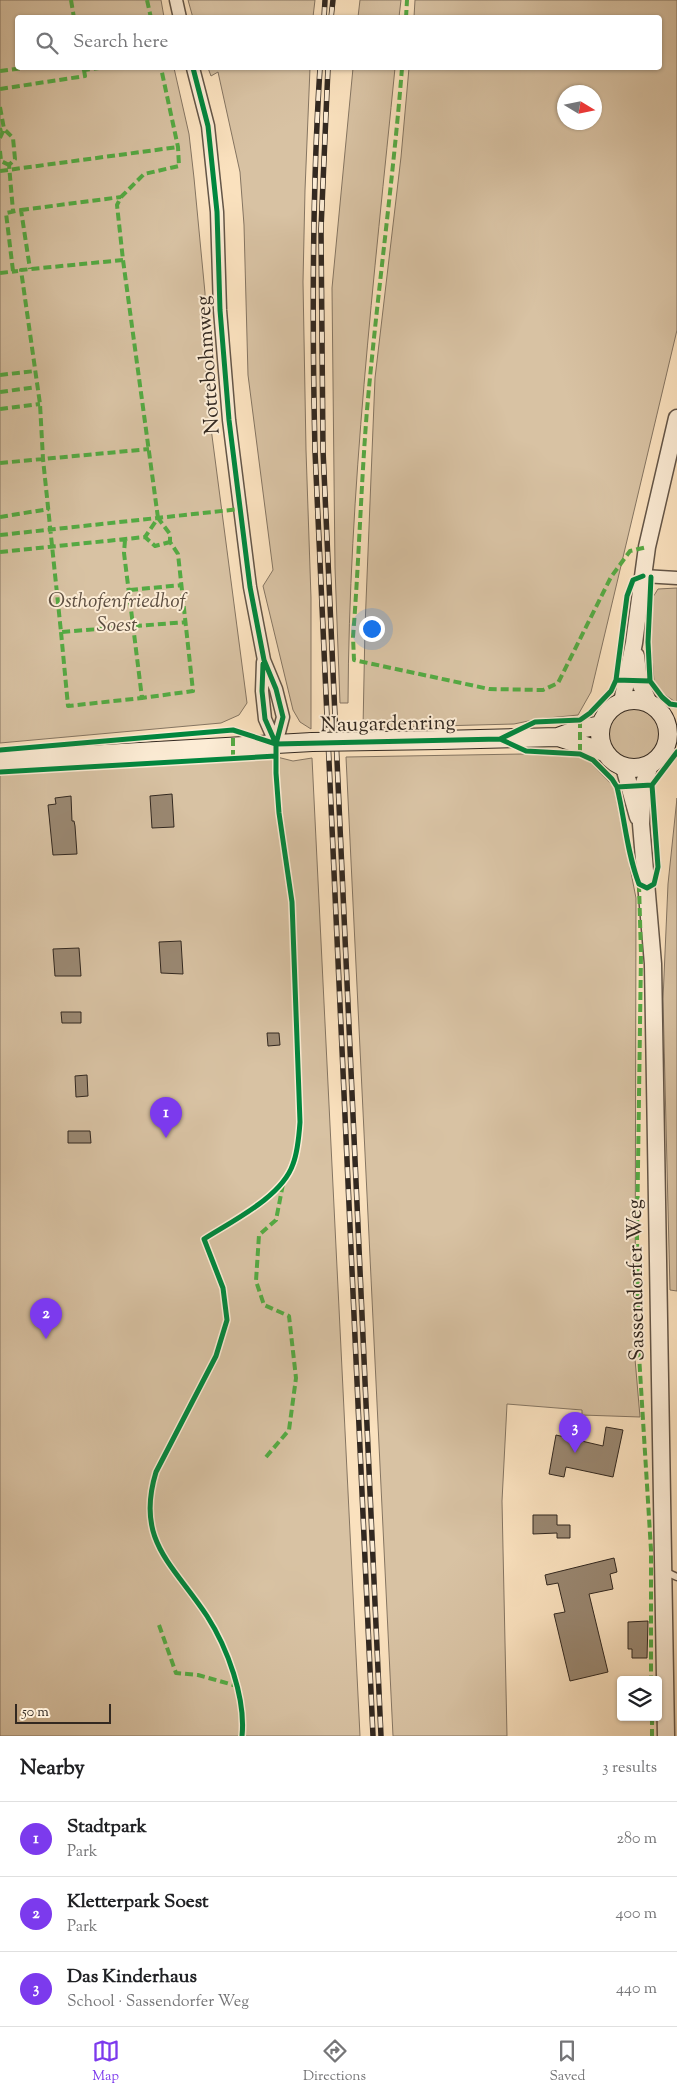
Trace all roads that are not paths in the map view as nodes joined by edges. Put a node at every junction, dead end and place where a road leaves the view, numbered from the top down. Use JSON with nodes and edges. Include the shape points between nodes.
{"nodes":[{"id":1,"x":176,"y":0,"type":"edge"},
{"id":2,"x":179,"y":15,"type":"edge"},
{"id":3,"x":194,"y":70,"type":"edge"},
{"id":4,"x":677,"y":418,"type":"edge"},
{"id":5,"x":643,"y":576,"type":"junction"},
{"id":6,"x":677,"y":578,"type":"edge"},
{"id":7,"x":634,"y":643,"type":"junction"},
{"id":8,"x":622,"y":702,"type":"junction"},
{"id":9,"x":662,"y":711,"type":"edge"},
{"id":10,"x":601,"y":725,"type":"junction"},
{"id":11,"x":558,"y":738,"type":"junction"},
{"id":12,"x":672,"y":739,"type":"edge"},
{"id":13,"x":276,"y":744,"type":"junction"},
{"id":14,"x":604,"y":752,"type":"junction"},
{"id":15,"x":0,"y":760,"type":"edge"},
{"id":16,"x":650,"y":765,"type":"junction"},
{"id":17,"x":624,"y":767,"type":"junction"},
{"id":18,"x":641,"y":824,"type":"junction"},
{"id":19,"x":670,"y":1574,"type":"edge"},
{"id":20,"x":666,"y":1736,"type":"edge"}],
"edges":[{"from":1,"to":2,"type":"street"},
{"from":3,"to":13,"type":"street","name":"Nottebohmweg","via":[[208,126],[217,212],[228,420],[250,588],[264,660],[283,717]]},
{"from":4,"to":5,"type":"street"},
{"from":5,"to":6,"type":"street"},
{"from":5,"to":7,"type":"street"},
{"from":7,"to":8,"type":"street"},
{"from":7,"to":9,"type":"street","via":[[639,681]]},
{"from":8,"to":9,"type":"main road","via":[[636,700]]},
{"from":8,"to":10,"type":"main road","via":[[612,707]]},
{"from":9,"to":12,"type":"main road"},
{"from":10,"to":11,"type":"main road","name":"Naugardenring"},
{"from":10,"to":14,"type":"main road","via":[[600,739]]},
{"from":11,"to":13,"type":"main road","name":"Naugardenring","bridge":true},
{"from":11,"to":14,"type":"main road","name":"Naugardenring"},
{"from":12,"to":16,"type":"main road","via":[[661,756]]},
{"from":13,"to":15,"type":"main road","name":"Naugardenring"},
{"from":14,"to":17,"type":"main road"},
{"from":16,"to":17,"type":"main road","via":[[636,769]]},
{"from":16,"to":18,"type":"street","name":"Sassendorfer Weg","via":[[643,786]]},
{"from":17,"to":18,"type":"street","name":"Sassendorfer Weg"},
{"from":18,"to":19,"type":"street","name":"Sassendorfer Weg","via":[[653,964]]},
{"from":19,"to":20,"type":"street","name":"Sassendorfer Weg"}]}
